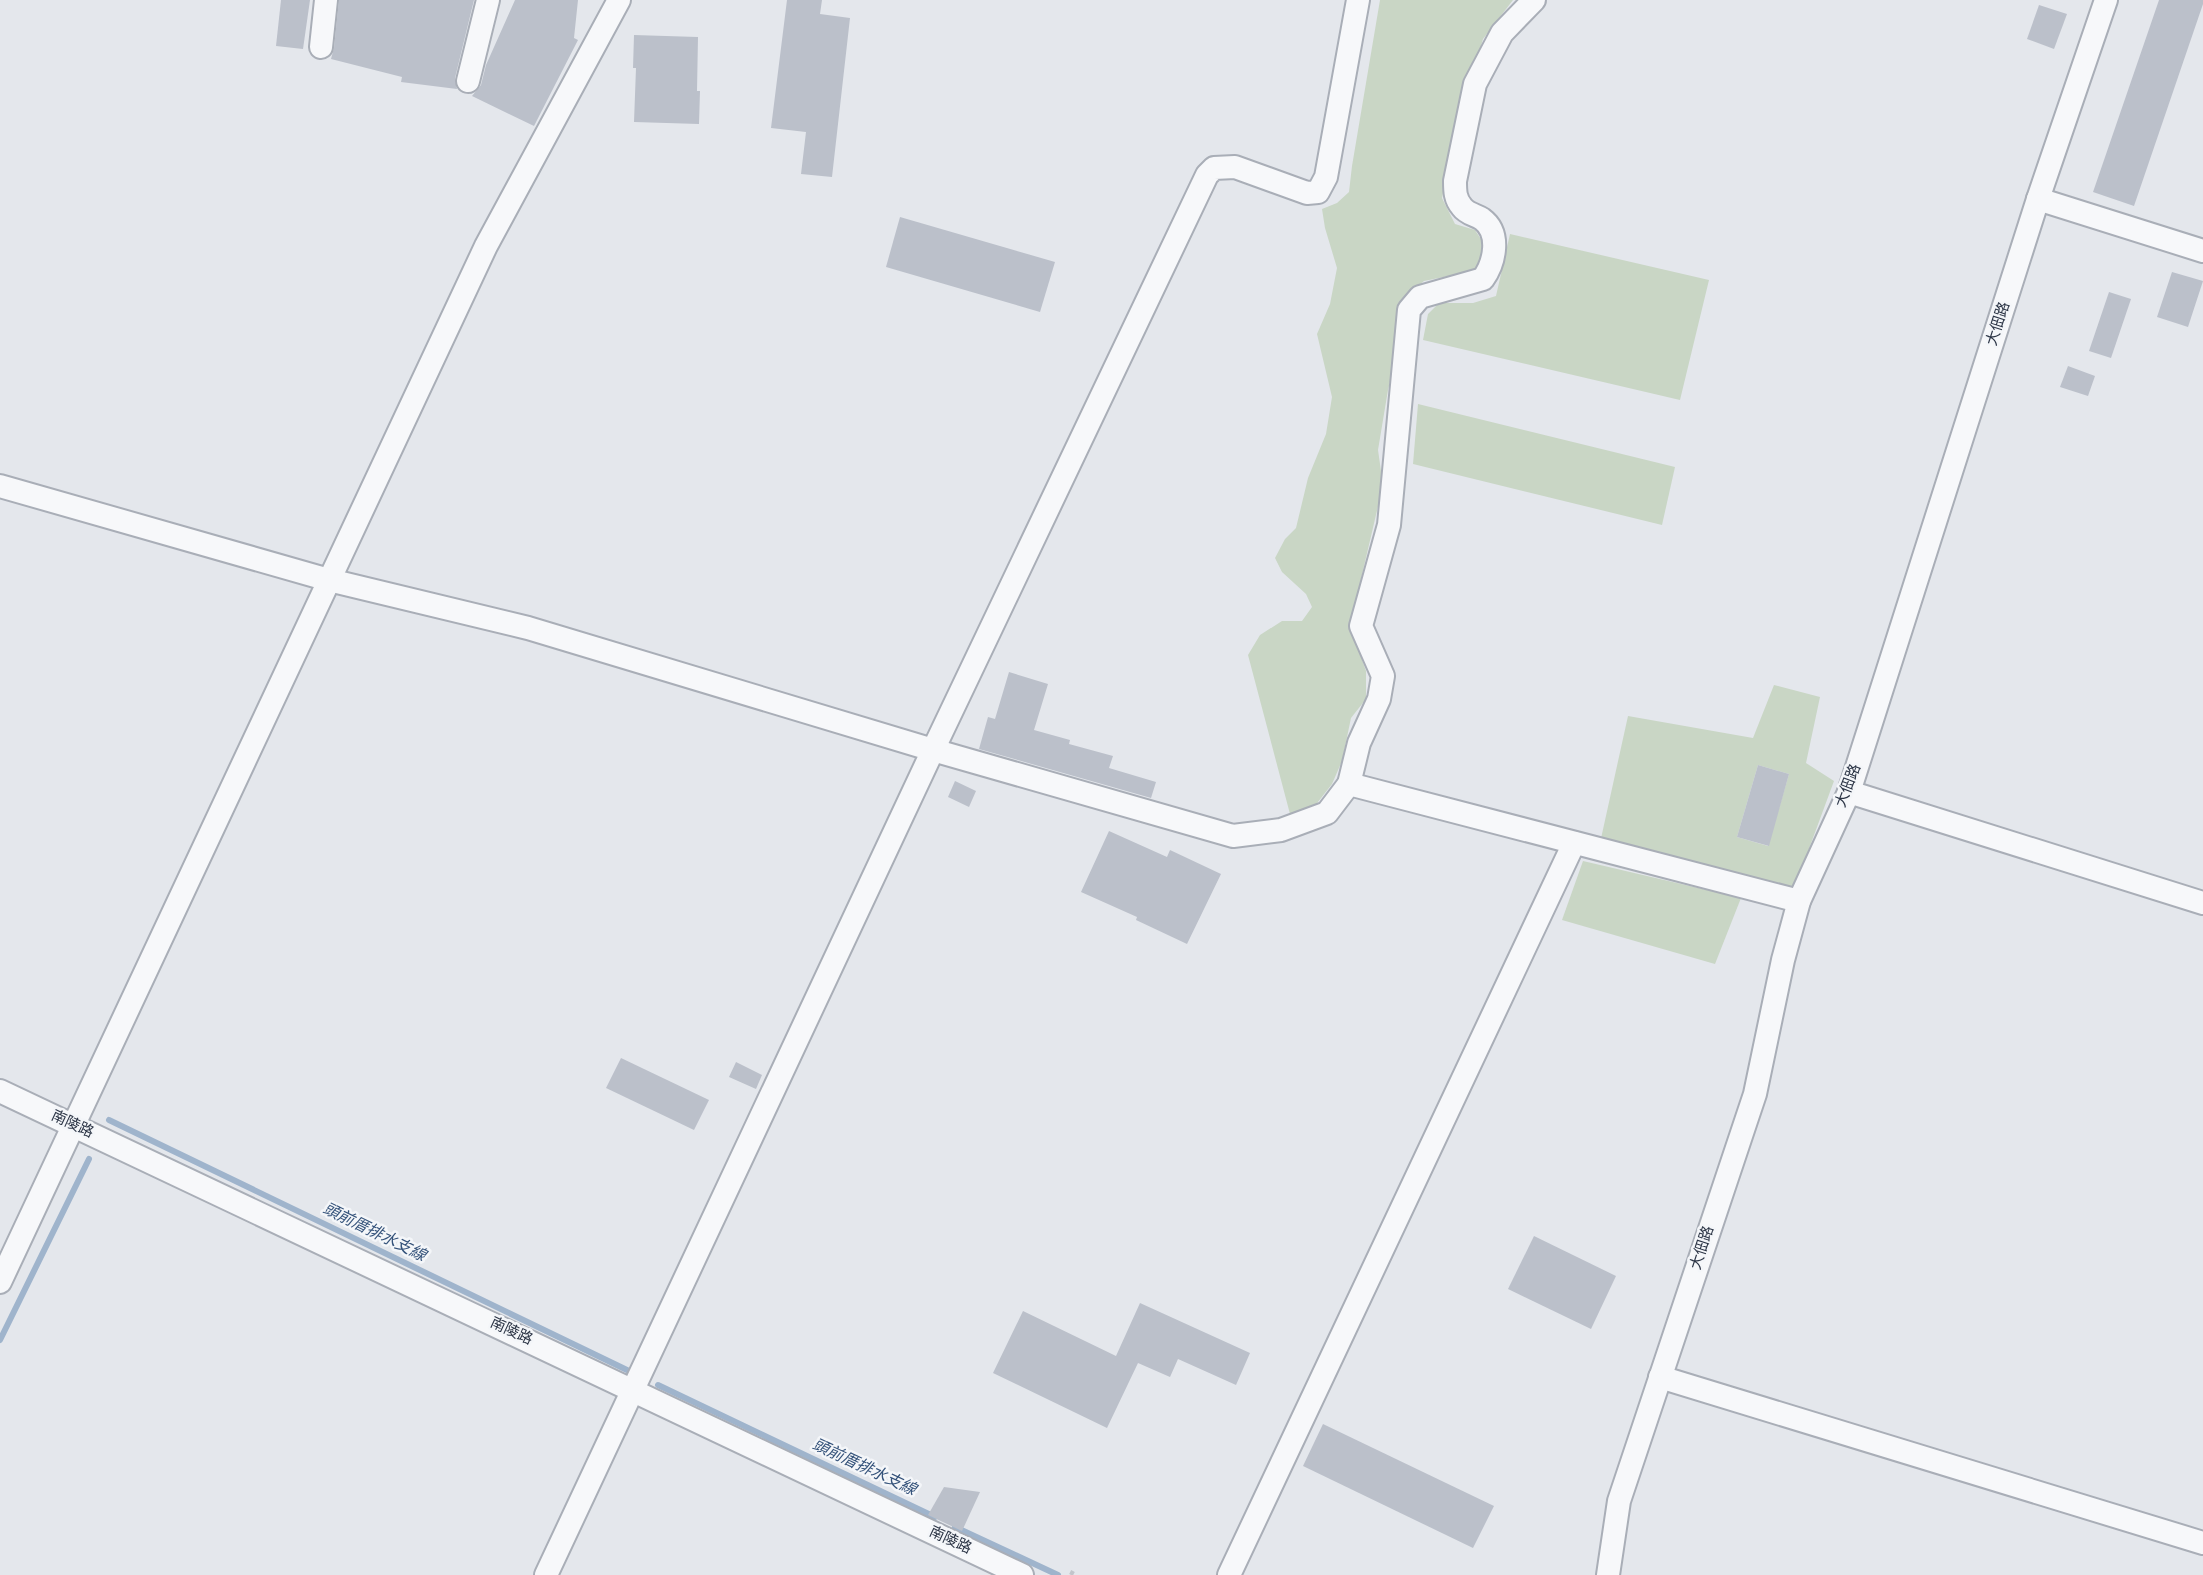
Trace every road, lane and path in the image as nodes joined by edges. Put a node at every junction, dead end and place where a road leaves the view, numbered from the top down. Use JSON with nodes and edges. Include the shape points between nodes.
{"nodes":[{"id":1,"x":326,"y":0,"type":"edge"},
{"id":2,"x":488,"y":0,"type":"edge"},
{"id":3,"x":607,"y":0,"type":"edge"},
{"id":4,"x":619,"y":0,"type":"edge"},
{"id":5,"x":1358,"y":0,"type":"edge"},
{"id":6,"x":1534,"y":0,"type":"edge"},
{"id":7,"x":2106,"y":0,"type":"edge"},
{"id":8,"x":321,"y":47,"type":"dead end"},
{"id":9,"x":583,"y":53,"type":"dead end"},
{"id":10,"x":468,"y":81,"type":"dead end"},
{"id":11,"x":2038,"y":199,"type":"junction"},
{"id":12,"x":2203,"y":250,"type":"edge"},
{"id":13,"x":0,"y":486,"type":"edge"},
{"id":14,"x":329,"y":580,"type":"junction"},
{"id":15,"x":933,"y":750,"type":"junction"},
{"id":16,"x":1349,"y":784,"type":"junction"},
{"id":17,"x":1849,"y":792,"type":"junction"},
{"id":18,"x":1574,"y":843,"type":"junction"},
{"id":19,"x":1798,"y":902,"type":"junction"},
{"id":20,"x":2203,"y":903,"type":"edge"},
{"id":21,"x":0,"y":1091,"type":"edge"},
{"id":22,"x":75,"y":1126,"type":"junction"},
{"id":23,"x":0,"y":1282,"type":"edge"},
{"id":24,"x":1660,"y":1377,"type":"junction"},
{"id":25,"x":634,"y":1390,"type":"junction"},
{"id":26,"x":2203,"y":1543,"type":"edge"},
{"id":27,"x":546,"y":1575,"type":"edge"},
{"id":28,"x":1022,"y":1575,"type":"edge"},
{"id":29,"x":1229,"y":1575,"type":"edge"},
{"id":30,"x":1608,"y":1575,"type":"edge"}],
"edges":[{"from":1,"to":8,"type":"street"},
{"from":2,"to":10,"type":"street"},
{"from":3,"to":9,"type":"street"},
{"from":4,"to":14,"type":"street","via":[[486,246]]},
{"from":5,"to":15,"type":"street","via":[[1326,177],[1318,192],[1307,193],[1235,167],[1214,168],[1207,175]]},
{"from":6,"to":16,"type":"street","via":[[1502,33],[1475,84],[1455,181],[1455,195],[1462,208],[1483,219],[1493,232],[1491,267],[1483,279],[1420,297],[1409,310],[1389,525],[1361,626],[1383,676],[1379,699],[1359,743]]},
{"from":7,"to":11,"type":"street","name":"大佃路"},
{"from":11,"to":12,"type":"street"},
{"from":11,"to":17,"type":"street","name":"大佃路"},
{"from":13,"to":14,"type":"street"},
{"from":14,"to":15,"type":"street","via":[[528,628]]},
{"from":14,"to":22,"type":"street"},
{"from":15,"to":16,"type":"street","via":[[1233,836],[1281,830],[1327,813]]},
{"from":15,"to":25,"type":"street"},
{"from":16,"to":18,"type":"street"},
{"from":17,"to":19,"type":"street","name":"大佃路"},
{"from":17,"to":20,"type":"street"},
{"from":18,"to":19,"type":"street"},
{"from":18,"to":29,"type":"street"},
{"from":19,"to":24,"type":"street","name":"大佃路","via":[[1755,1094]]},
{"from":21,"to":22,"type":"street","name":"南陵路"},
{"from":22,"to":23,"type":"street"},
{"from":22,"to":25,"type":"street","name":"南陵路"},
{"from":24,"to":26,"type":"street"},
{"from":24,"to":30,"type":"street","name":"大佃路","via":[[1619,1501]]},
{"from":25,"to":27,"type":"street"},
{"from":25,"to":28,"type":"street","name":"南陵路"}]}
